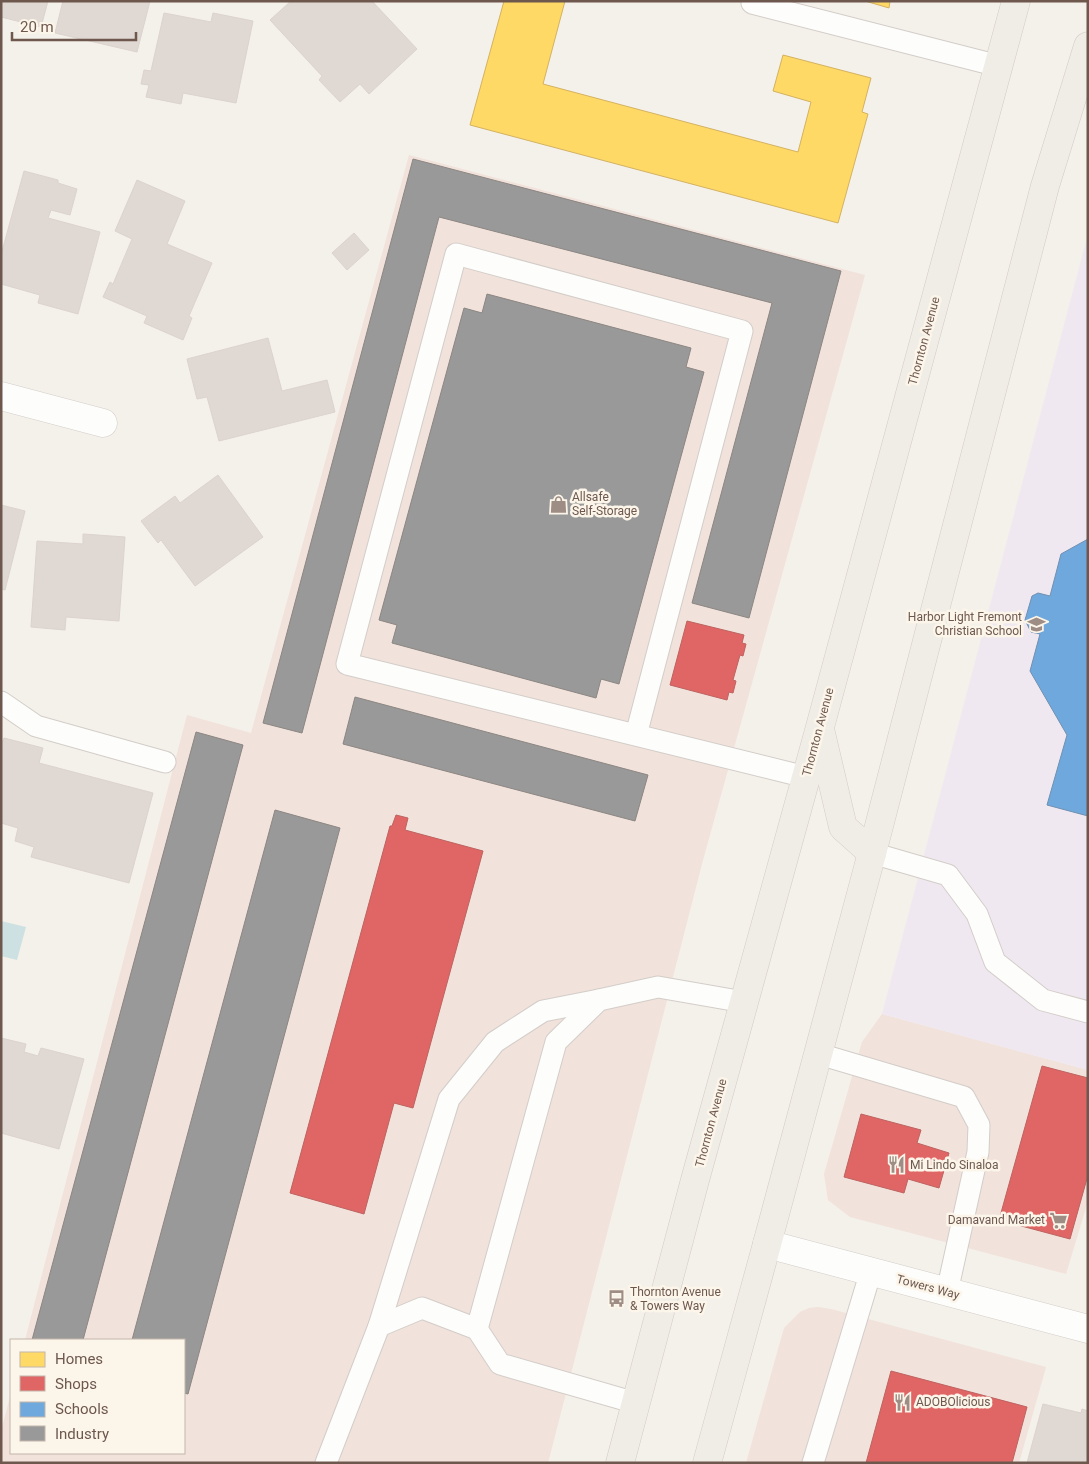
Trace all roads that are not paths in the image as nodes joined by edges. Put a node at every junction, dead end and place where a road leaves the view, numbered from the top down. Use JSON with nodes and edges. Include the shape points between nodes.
{"nodes":[{"id":1,"x":1016,"y":1,"type":"edge"},
{"id":2,"x":752,"y":4,"type":"dead end"},
{"id":3,"x":1086,"y":57,"type":"edge"},
{"id":4,"x":999,"y":66,"type":"junction"},
{"id":5,"x":1,"y":396,"type":"edge"},
{"id":6,"x":103,"y":423,"type":"dead end"},
{"id":7,"x":1,"y":702,"type":"edge"},
{"id":8,"x":820,"y":727,"type":"junction"},
{"id":9,"x":636,"y":735,"type":"junction"},
{"id":10,"x":166,"y":762,"type":"dead end"},
{"id":11,"x":806,"y":777,"type":"junction"},
{"id":12,"x":872,"y":853,"type":"junction"},
{"id":13,"x":599,"y":1000,"type":"junction"},
{"id":14,"x":744,"y":1002,"type":"junction"},
{"id":15,"x":1088,"y":1012,"type":"edge"},
{"id":16,"x":818,"y":1054,"type":"junction"},
{"id":17,"x":767,"y":1244,"type":"junction"},
{"id":18,"x":871,"y":1271,"type":"junction"},
{"id":19,"x":946,"y":1292,"type":"junction"},
{"id":20,"x":379,"y":1326,"type":"junction"},
{"id":21,"x":477,"y":1329,"type":"junction"},
{"id":22,"x":1088,"y":1329,"type":"edge"},
{"id":23,"x":636,"y":1404,"type":"junction"},
{"id":24,"x":326,"y":1463,"type":"edge"},
{"id":25,"x":620,"y":1463,"type":"edge"},
{"id":26,"x":707,"y":1463,"type":"edge"},
{"id":27,"x":813,"y":1463,"type":"edge"}],
"edges":[{"from":1,"to":4,"type":"main road","name":"Thornton Avenue"},
{"from":2,"to":4,"type":"lane"},
{"from":3,"to":12,"type":"main road","via":[[1044,186]]},
{"from":4,"to":8,"type":"main road","name":"Thornton Avenue"},
{"from":5,"to":6,"type":"street"},
{"from":7,"to":10,"type":"lane","via":[[36,726]]},
{"from":8,"to":11,"type":"main road","name":"Thornton Avenue"},
{"from":8,"to":12,"type":"main road","via":[[843,827]]},
{"from":9,"to":9,"type":"lane","via":[[348,664],[456,254],[742,330]]},
{"from":9,"to":11,"type":"lane"},
{"from":11,"to":14,"type":"main road","name":"Thornton Avenue"},
{"from":12,"to":15,"type":"lane","via":[[948,875],[977,914],[995,962],[1043,1000]]},
{"from":12,"to":16,"type":"main road"},
{"from":13,"to":14,"type":"lane","via":[[658,987]]},
{"from":13,"to":20,"type":"lane","via":[[543,1010],[495,1042],[449,1099]]},
{"from":13,"to":21,"type":"lane","via":[[556,1042]]},
{"from":14,"to":23,"type":"main road","name":"Thornton Avenue"},
{"from":16,"to":17,"type":"main road"},
{"from":16,"to":19,"type":"lane","via":[[964,1097],[979,1125],[978,1152]]},
{"from":17,"to":18,"type":"street","name":"Towers Way"},
{"from":17,"to":26,"type":"main road"},
{"from":18,"to":19,"type":"street","name":"Towers Way"},
{"from":18,"to":27,"type":"lane"},
{"from":19,"to":22,"type":"street","name":"Towers Way"},
{"from":20,"to":21,"type":"lane","via":[[422,1308]]},
{"from":20,"to":24,"type":"lane"},
{"from":21,"to":23,"type":"lane","via":[[500,1364]]},
{"from":23,"to":25,"type":"main road","name":"Thornton Avenue"}]}
